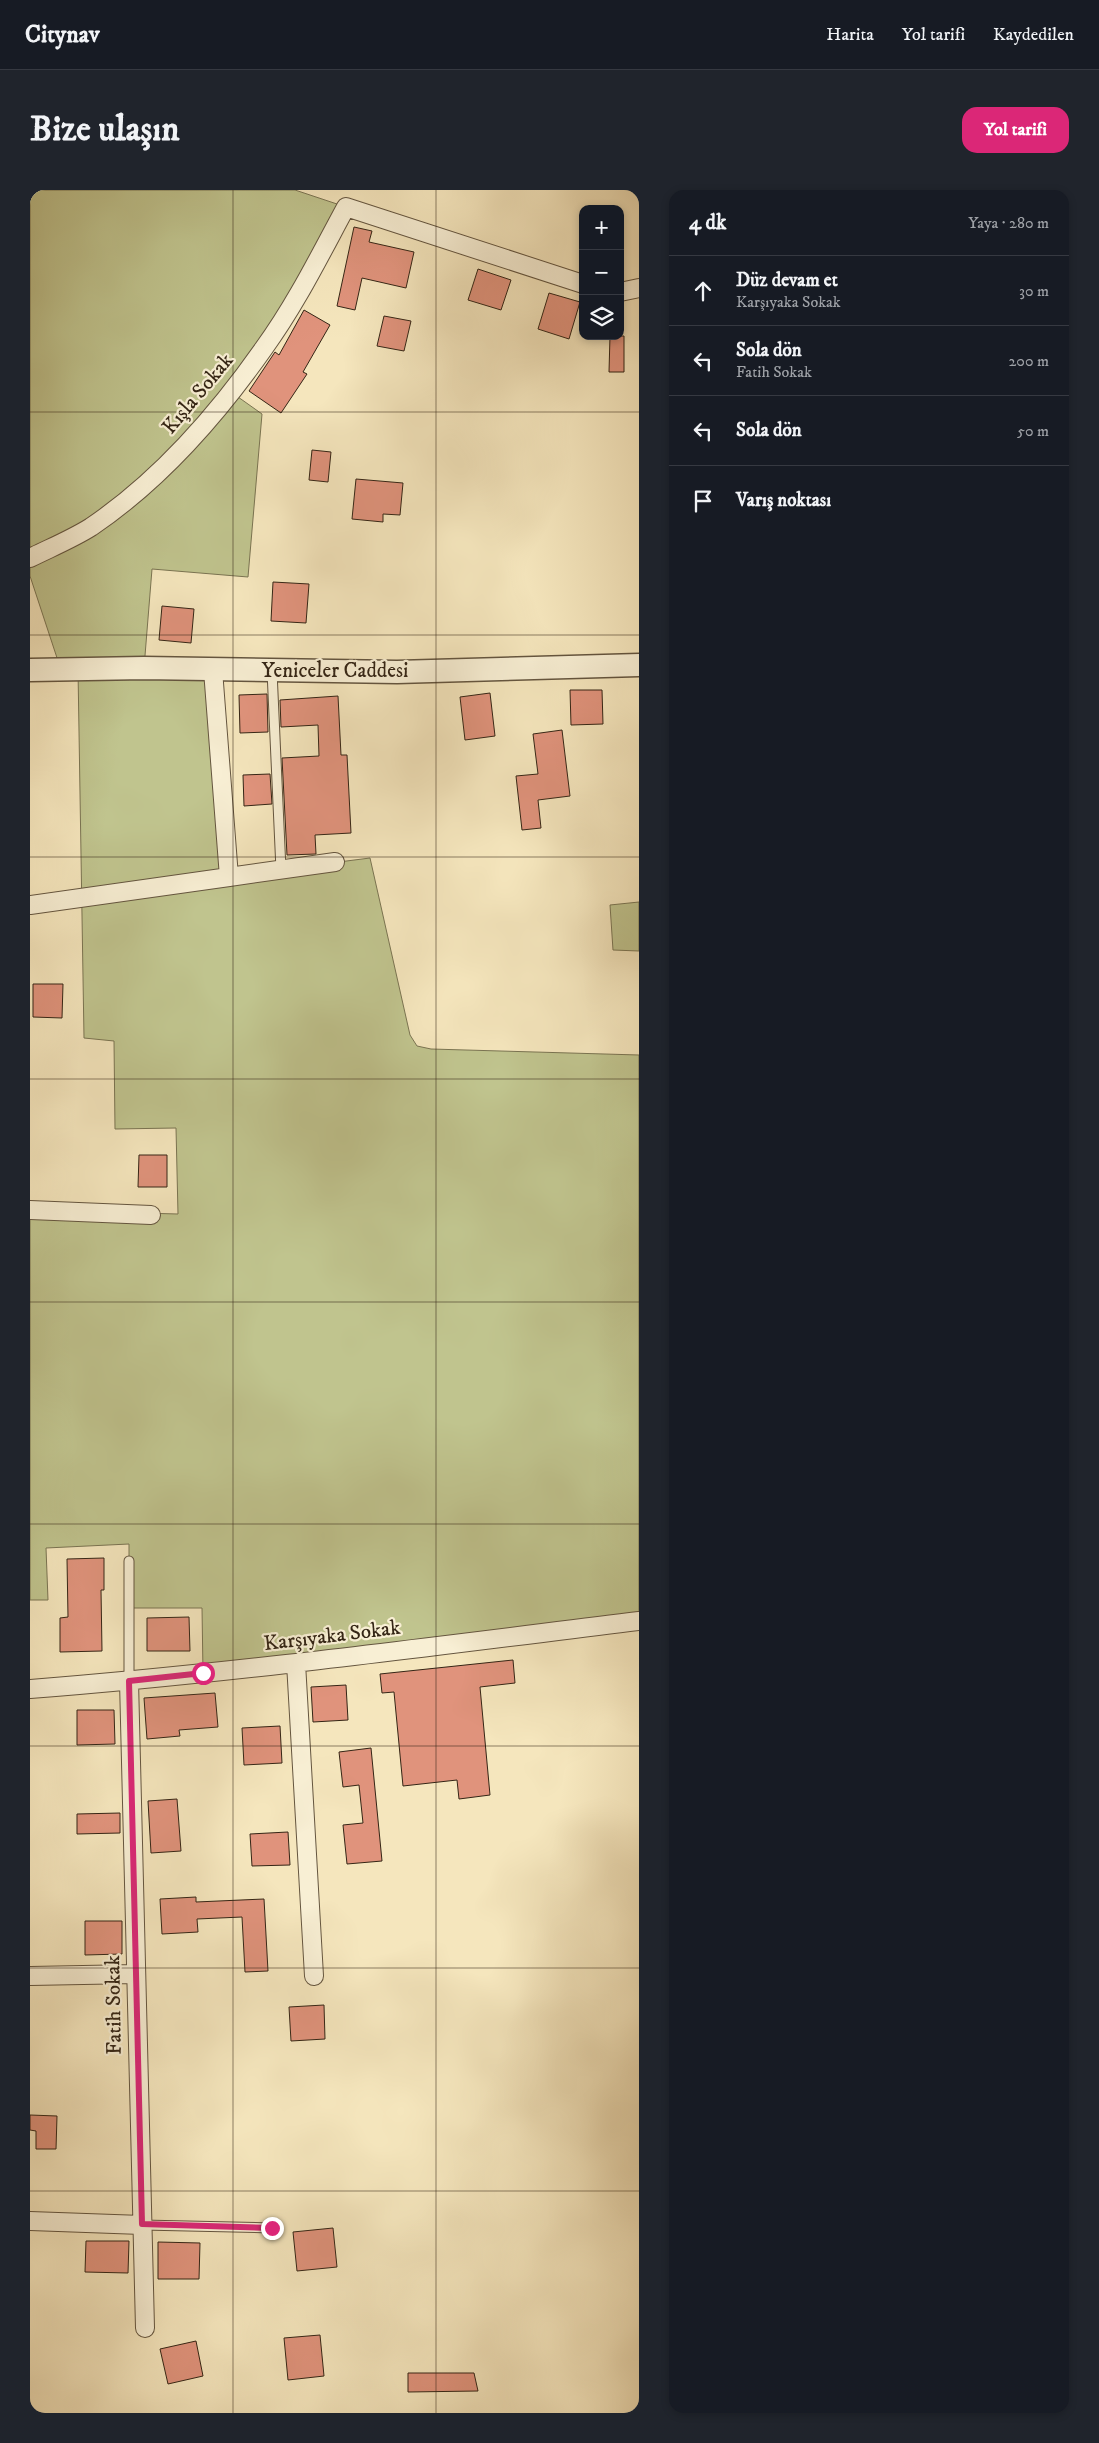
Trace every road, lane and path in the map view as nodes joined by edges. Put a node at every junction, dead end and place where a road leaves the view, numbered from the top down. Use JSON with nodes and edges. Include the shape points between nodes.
{"nodes":[{"id":1,"x":579,"y":283,"type":"edge"},
{"id":2,"x":639,"y":288,"type":"edge"},
{"id":3,"x":624,"y":291,"type":"edge"},
{"id":4,"x":30,"y":558,"type":"edge"},
{"id":5,"x":639,"y":665,"type":"edge"},
{"id":6,"x":30,"y":670,"type":"edge"},
{"id":7,"x":212,"y":670,"type":"junction"},
{"id":8,"x":272,"y":670,"type":"junction"},
{"id":9,"x":335,"y":862,"type":"dead end"},
{"id":10,"x":281,"y":870,"type":"junction"},
{"id":11,"x":229,"y":876,"type":"junction"},
{"id":12,"x":30,"y":905,"type":"edge"},
{"id":13,"x":30,"y":1210,"type":"edge"},
{"id":14,"x":151,"y":1214,"type":"dead end"},
{"id":15,"x":129,"y":1562,"type":"dead end"},
{"id":16,"x":639,"y":1621,"type":"edge"},
{"id":17,"x":296,"y":1663,"type":"junction"},
{"id":18,"x":129,"y":1681,"type":"junction"},
{"id":19,"x":30,"y":1689,"type":"edge"},
{"id":20,"x":136,"y":1974,"type":"junction"},
{"id":21,"x":30,"y":1976,"type":"edge"},
{"id":22,"x":314,"y":1976,"type":"dead end"},
{"id":23,"x":30,"y":2221,"type":"edge"},
{"id":24,"x":142,"y":2224,"type":"junction"},
{"id":25,"x":272,"y":2228,"type":"dead end"},
{"id":26,"x":145,"y":2328,"type":"dead end"}],
"edges":[{"from":1,"to":4,"type":"street","name":"Kışla Sokak","via":[[346,207],[265,347],[196,433],[119,506],[90,527]]},
{"from":2,"to":3,"type":"street"},
{"from":5,"to":8,"type":"street","name":"Yeniceler Caddesi","via":[[397,672]]},
{"from":6,"to":7,"type":"street","name":"Yeniceler Caddesi"},
{"from":7,"to":8,"type":"street","name":"Yeniceler Caddesi"},
{"from":7,"to":11,"type":"street"},
{"from":8,"to":10,"type":"lane"},
{"from":9,"to":10,"type":"street"},
{"from":10,"to":11,"type":"street"},
{"from":11,"to":12,"type":"street"},
{"from":13,"to":14,"type":"street"},
{"from":15,"to":18,"type":"lane"},
{"from":16,"to":17,"type":"street","name":"Karşıyaka Sokak"},
{"from":17,"to":18,"type":"street","name":"Karşıyaka Sokak"},
{"from":17,"to":22,"type":"street"},
{"from":18,"to":19,"type":"street","name":"Karşıyaka Sokak"},
{"from":18,"to":20,"type":"street","name":"Fatih Sokak"},
{"from":20,"to":21,"type":"street"},
{"from":20,"to":24,"type":"street","name":"Fatih Sokak"},
{"from":23,"to":24,"type":"street"},
{"from":24,"to":25,"type":"lane"},
{"from":24,"to":26,"type":"street","name":"Fatih Sokak"}]}
